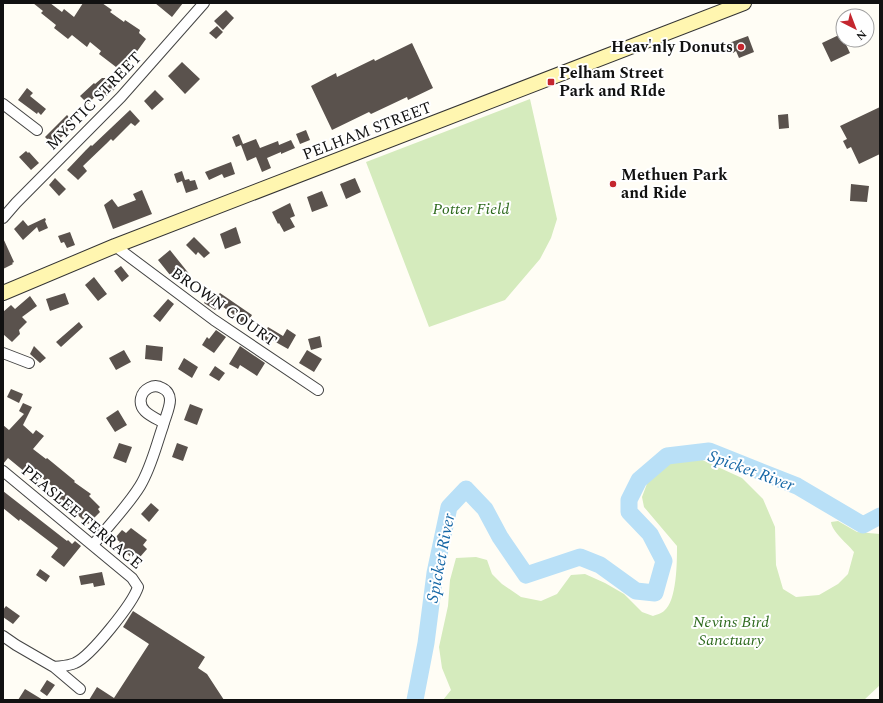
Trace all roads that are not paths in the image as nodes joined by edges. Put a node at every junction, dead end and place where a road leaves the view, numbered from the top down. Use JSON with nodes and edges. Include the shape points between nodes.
{"nodes":[{"id":1,"x":204,"y":3,"type":"edge"},
{"id":2,"x":720,"y":3,"type":"edge"},
{"id":3,"x":744,"y":3,"type":"edge"},
{"id":4,"x":711,"y":16,"type":"junction"},
{"id":5,"x":3,"y":104,"type":"edge"},
{"id":6,"x":37,"y":130,"type":"dead end"},
{"id":7,"x":3,"y":218,"type":"edge"},
{"id":8,"x":115,"y":246,"type":"junction"},
{"id":9,"x":3,"y":294,"type":"edge"},
{"id":10,"x":3,"y":353,"type":"edge"},
{"id":11,"x":29,"y":363,"type":"dead end"},
{"id":12,"x":318,"y":390,"type":"dead end"},
{"id":13,"x":164,"y":423,"type":"dead end"},
{"id":14,"x":3,"y":471,"type":"edge"},
{"id":15,"x":93,"y":545,"type":"junction"},
{"id":16,"x":3,"y":636,"type":"edge"},
{"id":17,"x":54,"y":667,"type":"junction"},
{"id":18,"x":80,"y":689,"type":"dead end"}],
"edges":[{"from":1,"to":7,"type":"street","name":"MYSTIC STREET","via":[[131,86]]},
{"from":2,"to":4,"type":"street"},
{"from":3,"to":4,"type":"main road","name":"PELHAM STREET"},
{"from":4,"to":8,"type":"main road","name":"PELHAM STREET"},
{"from":5,"to":6,"type":"street"},
{"from":8,"to":9,"type":"main road","name":"PELHAM STREET"},
{"from":8,"to":12,"type":"street","name":"BROWN COURT","via":[[214,320]]},
{"from":10,"to":11,"type":"street"},
{"from":13,"to":15,"type":"street","via":[[144,481]]},
{"from":14,"to":15,"type":"street","name":"PEASLEE TERRACE"},
{"from":15,"to":17,"type":"street","name":"PEASLEE TERRACE","via":[[132,578],[137,590],[119,618],[90,653],[76,663]]},
{"from":16,"to":17,"type":"street"},
{"from":17,"to":18,"type":"street"}]}
